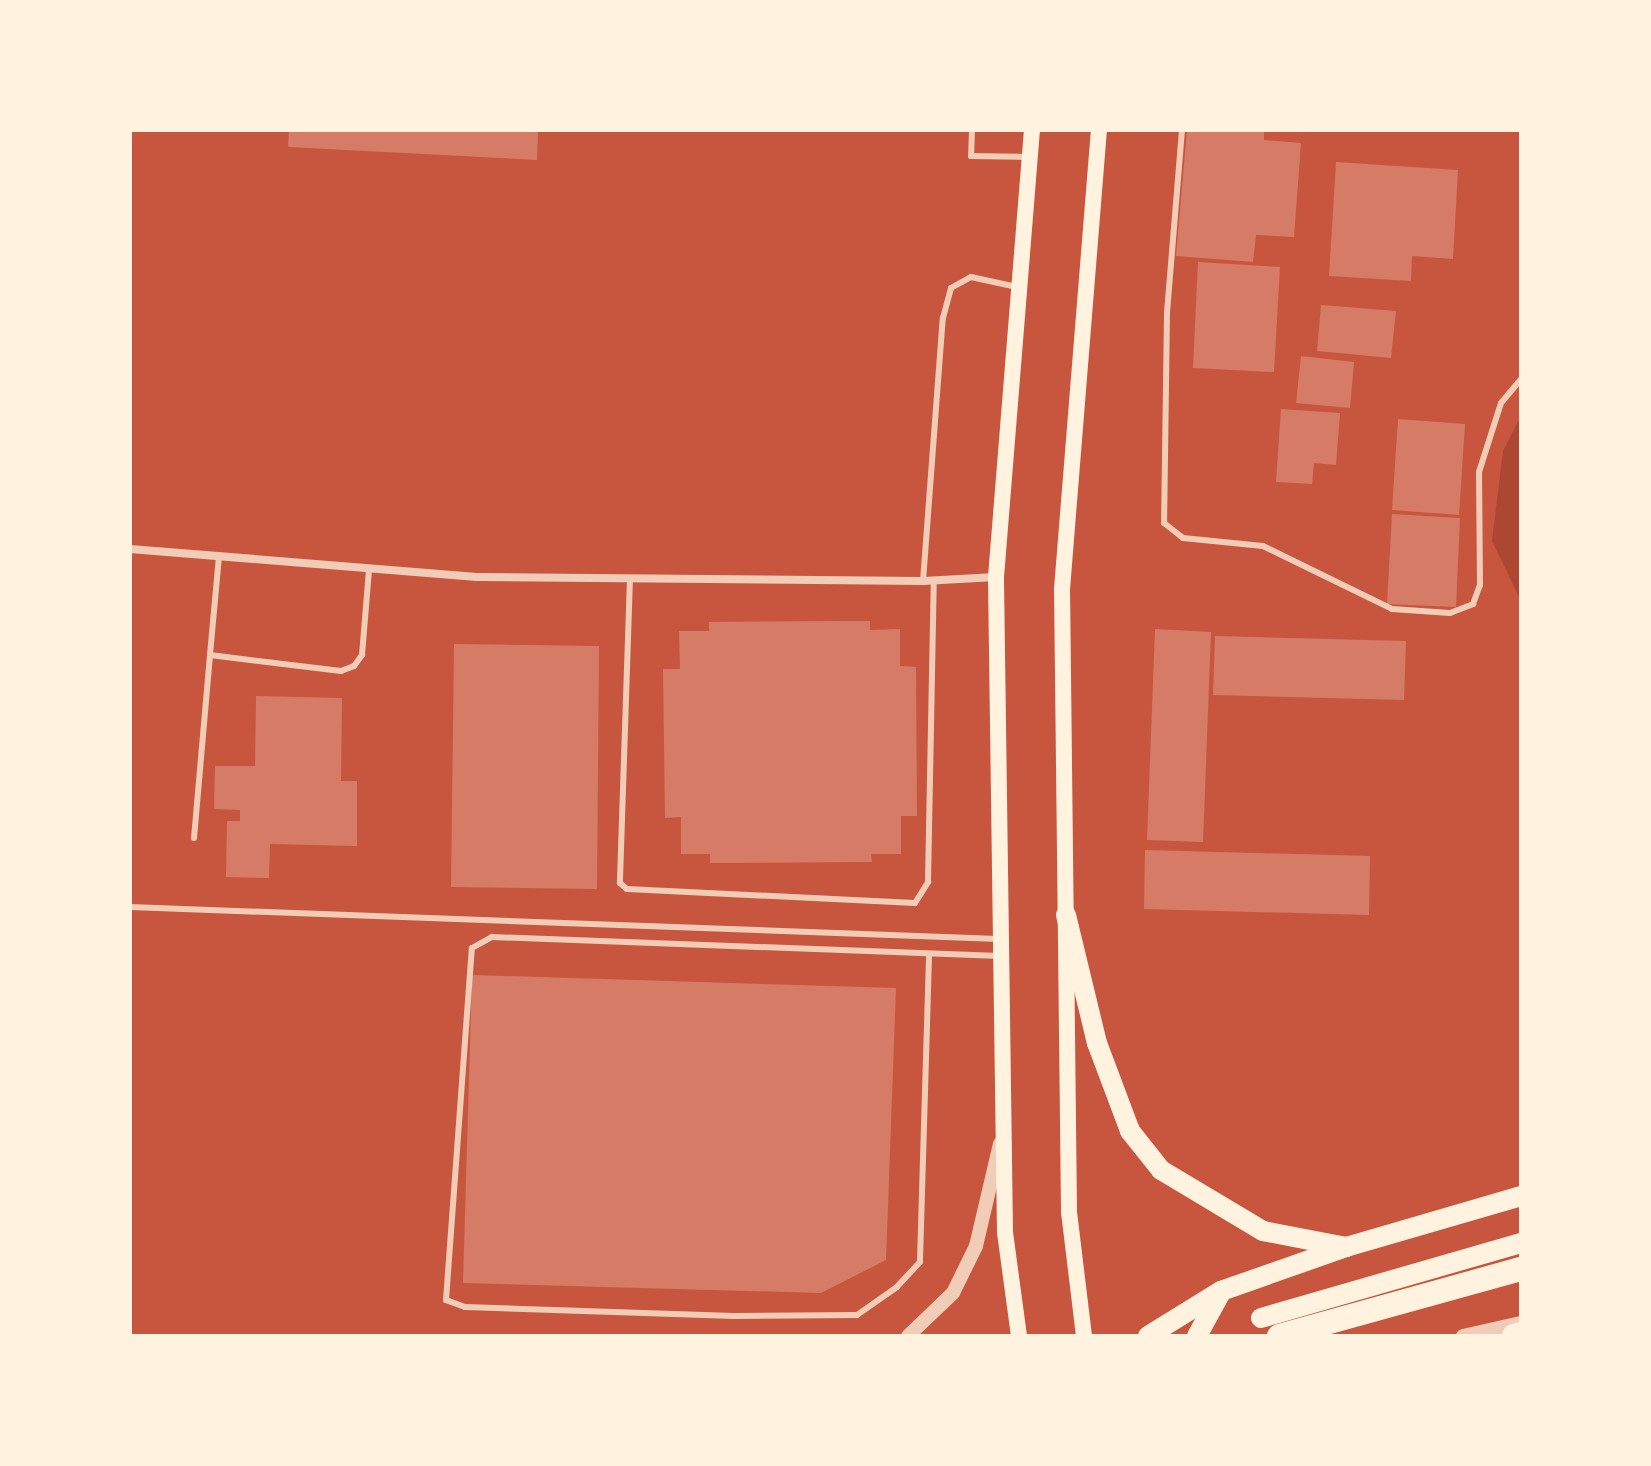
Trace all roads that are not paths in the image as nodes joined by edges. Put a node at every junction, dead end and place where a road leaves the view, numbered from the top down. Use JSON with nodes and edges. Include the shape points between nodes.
{"nodes":[{"id":1,"x":972,"y":130,"type":"edge"},
{"id":2,"x":1032,"y":130,"type":"edge"},
{"id":3,"x":1099,"y":130,"type":"edge"},
{"id":4,"x":1182,"y":130,"type":"edge"},
{"id":5,"x":1029,"y":157,"type":"junction"},
{"id":6,"x":1019,"y":288,"type":"junction"},
{"id":7,"x":1521,"y":379,"type":"edge"},
{"id":8,"x":130,"y":549,"type":"edge"},
{"id":9,"x":219,"y":556,"type":"junction"},
{"id":10,"x":369,"y":569,"type":"junction"},
{"id":11,"x":996,"y":577,"type":"junction"},
{"id":12,"x":630,"y":578,"type":"junction"},
{"id":13,"x":934,"y":580,"type":"junction"},
{"id":14,"x":923,"y":581,"type":"junction"},
{"id":15,"x":210,"y":655,"type":"junction"},
{"id":16,"x":194,"y":838,"type":"dead end"},
{"id":17,"x":130,"y":907,"type":"edge"},
{"id":18,"x":1066,"y":915,"type":"junction"},
{"id":19,"x":1002,"y":948,"type":"junction"},
{"id":20,"x":929,"y":957,"type":"junction"},
{"id":21,"x":1004,"y":1127,"type":"junction"},
{"id":22,"x":1521,"y":1196,"type":"edge"},
{"id":23,"x":1521,"y":1243,"type":"edge"},
{"id":24,"x":1346,"y":1247,"type":"junction"},
{"id":25,"x":1521,"y":1269,"type":"edge"},
{"id":26,"x":1221,"y":1291,"type":"junction"},
{"id":27,"x":1261,"y":1318,"type":"dead end"},
{"id":28,"x":1521,"y":1323,"type":"edge"},
{"id":29,"x":1521,"y":1334,"type":"edge"},
{"id":30,"x":908,"y":1336,"type":"edge"},
{"id":31,"x":1019,"y":1336,"type":"edge"},
{"id":32,"x":1084,"y":1336,"type":"edge"},
{"id":33,"x":1148,"y":1336,"type":"edge"},
{"id":34,"x":1197,"y":1336,"type":"edge"},
{"id":35,"x":1279,"y":1336,"type":"edge"},
{"id":36,"x":1463,"y":1336,"type":"edge"},
{"id":37,"x":1514,"y":1336,"type":"edge"}],
"edges":[{"from":1,"to":5,"type":"lane","via":[[971,156]]},
{"from":2,"to":5,"type":"main road"},
{"from":3,"to":18,"type":"main road","via":[[1062,589]]},
{"from":4,"to":7,"type":"lane","via":[[1167,313],[1164,523],[1183,538],[1263,546],[1392,609],[1450,613],[1473,604],[1480,585],[1479,472],[1501,403]]},
{"from":5,"to":6,"type":"main road"},
{"from":6,"to":11,"type":"main road"},
{"from":6,"to":14,"type":"lane","via":[[971,277],[951,288],[943,318]]},
{"from":8,"to":9,"type":"street"},
{"from":9,"to":10,"type":"street"},
{"from":9,"to":15,"type":"lane"},
{"from":10,"to":12,"type":"street","via":[[477,577]]},
{"from":10,"to":15,"type":"lane","via":[[362,655],[354,666],[341,671]]},
{"from":11,"to":13,"type":"street"},
{"from":11,"to":19,"type":"main road"},
{"from":12,"to":13,"type":"lane","via":[[620,883],[627,889],[915,903],[928,882]]},
{"from":12,"to":14,"type":"street"},
{"from":13,"to":14,"type":"street"},
{"from":15,"to":16,"type":"lane"},
{"from":17,"to":19,"type":"lane"},
{"from":18,"to":24,"type":"main road","via":[[1102,1057],[1130,1131],[1161,1170],[1263,1231]]},
{"from":18,"to":32,"type":"main road","via":[[1069,1212]]},
{"from":19,"to":20,"type":"lane"},
{"from":19,"to":21,"type":"main road"},
{"from":20,"to":20,"type":"lane","via":[[920,1262],[897,1287],[857,1315],[497,1309],[446,1300],[472,948],[492,937]]},
{"from":21,"to":30,"type":"street","via":[[976,1246],[953,1293]]},
{"from":21,"to":31,"type":"main road","via":[[1005,1232]]},
{"from":22,"to":24,"type":"main road"},
{"from":23,"to":27,"type":"main road"},
{"from":24,"to":26,"type":"main road"},
{"from":25,"to":35,"type":"highway"},
{"from":26,"to":33,"type":"main road"},
{"from":26,"to":34,"type":"main road"},
{"from":28,"to":36,"type":"street"},
{"from":29,"to":37,"type":"highway"}]}
